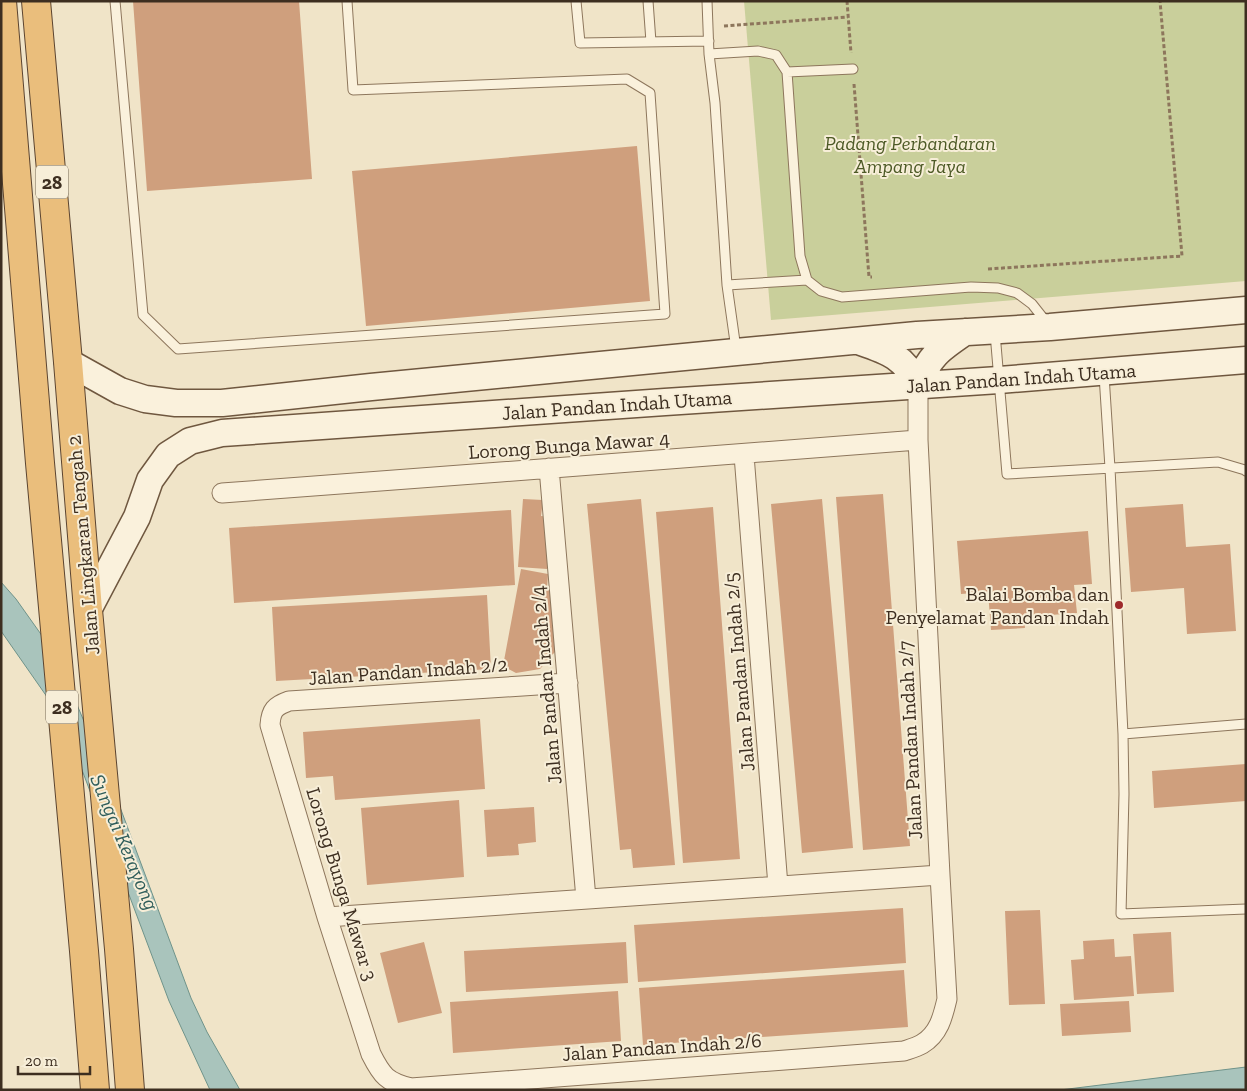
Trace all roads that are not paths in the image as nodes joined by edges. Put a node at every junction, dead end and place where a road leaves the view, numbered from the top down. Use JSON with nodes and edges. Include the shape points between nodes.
{"nodes":[{"id":1,"x":2,"y":1,"type":"edge"},
{"id":2,"x":36,"y":1,"type":"edge"},
{"id":3,"x":115,"y":1,"type":"edge"},
{"id":4,"x":347,"y":1,"type":"edge"},
{"id":5,"x":576,"y":1,"type":"edge"},
{"id":6,"x":648,"y":1,"type":"edge"},
{"id":7,"x":707,"y":1,"type":"edge"},
{"id":8,"x":709,"y":41,"type":"junction"},
{"id":9,"x":651,"y":42,"type":"junction"},
{"id":10,"x":710,"y":54,"type":"junction"},
{"id":11,"x":852,"y":69,"type":"road end"},
{"id":12,"x":787,"y":72,"type":"junction"},
{"id":13,"x":807,"y":280,"type":"junction"},
{"id":14,"x":727,"y":285,"type":"junction"},
{"id":15,"x":1246,"y":310,"type":"edge"},
{"id":16,"x":1050,"y":326,"type":"junction"},
{"id":17,"x":994,"y":330,"type":"junction"},
{"id":18,"x":965,"y":332,"type":"junction"},
{"id":19,"x":857,"y":341,"type":"junction"},
{"id":20,"x":736,"y":352,"type":"junction"},
{"id":21,"x":1246,"y":360,"type":"edge"},
{"id":22,"x":68,"y":362,"type":"junction"},
{"id":23,"x":1104,"y":372,"type":"junction"},
{"id":24,"x":999,"y":380,"type":"junction"},
{"id":25,"x":918,"y":385,"type":"junction"},
{"id":26,"x":918,"y":440,"type":"junction"},
{"id":27,"x":744,"y":455,"type":"junction"},
{"id":28,"x":550,"y":468,"type":"junction"},
{"id":29,"x":1110,"y":468,"type":"junction"},
{"id":30,"x":1246,"y":471,"type":"edge"},
{"id":31,"x":222,"y":493,"type":"dead end"},
{"id":32,"x":88,"y":610,"type":"junction"},
{"id":33,"x":568,"y":683,"type":"junction"},
{"id":34,"x":280,"y":704,"type":"joint"},
{"id":35,"x":1246,"y":724,"type":"edge"},
{"id":36,"x":1123,"y":734,"type":"junction"},
{"id":37,"x":940,"y":875,"type":"junction"},
{"id":38,"x":778,"y":886,"type":"junction"},
{"id":39,"x":586,"y":899,"type":"junction"},
{"id":40,"x":1246,"y":909,"type":"edge"},
{"id":41,"x":327,"y":917,"type":"junction"},
{"id":42,"x":90,"y":1024,"type":"junction"},
{"id":43,"x":937,"y":1030,"type":"joint"},
{"id":44,"x":386,"y":1078,"type":"joint"},
{"id":45,"x":82,"y":1090,"type":"edge"},
{"id":46,"x":94,"y":1090,"type":"edge"},
{"id":47,"x":130,"y":1090,"type":"edge"}],
"edges":[{"from":1,"to":42,"type":"highway","name":"Jalan Lingkaran Tengah 2","number":"28"},
{"from":2,"to":22,"type":"highway","name":"Jalan Lingkaran Tengah 2","number":"28"},
{"from":3,"to":4,"type":"lane","via":[[144,315],[178,350],[665,314],[650,93],[627,79],[352,90]]},
{"from":5,"to":9,"type":"lane","via":[[580,43]]},
{"from":6,"to":9,"type":"lane"},
{"from":7,"to":8,"type":"lane"},
{"from":8,"to":9,"type":"lane"},
{"from":8,"to":10,"type":"lane"},
{"from":10,"to":12,"type":"lane","via":[[758,51],[776,55]]},
{"from":10,"to":14,"type":"lane"},
{"from":11,"to":12,"type":"lane"},
{"from":12,"to":13,"type":"lane","via":[[800,256]]},
{"from":13,"to":14,"type":"lane"},
{"from":13,"to":16,"type":"lane","via":[[821,291],[842,297],[971,287],[998,288],[1017,293],[1032,304]]},
{"from":14,"to":20,"type":"lane"},
{"from":15,"to":16,"type":"main road","name":"Jalan Pandan Indah Utama"},
{"from":16,"to":17,"type":"main road","name":"Jalan Pandan Indah Utama"},
{"from":17,"to":18,"type":"main road","name":"Jalan Pandan Indah Utama"},
{"from":17,"to":24,"type":"lane"},
{"from":18,"to":19,"type":"main road","name":"Jalan Pandan Indah Utama"},
{"from":18,"to":25,"type":"main road","via":[[930,361]]},
{"from":19,"to":20,"type":"main road","name":"Jalan Pandan Indah Utama"},
{"from":19,"to":25,"type":"main road","via":[[895,356],[912,372]]},
{"from":20,"to":22,"type":"main road","name":"Jalan Pandan Indah Utama","via":[[222,404],[176,404],[145,399],[120,391]]},
{"from":21,"to":23,"type":"main road","name":"Jalan Pandan Indah Utama"},
{"from":22,"to":32,"type":"highway","name":"Jalan Lingkaran Tengah 2","number":"28"},
{"from":23,"to":24,"type":"main road","name":"Jalan Pandan Indah Utama"},
{"from":23,"to":29,"type":"lane"},
{"from":24,"to":25,"type":"main road","name":"Jalan Pandan Indah Utama"},
{"from":24,"to":29,"type":"lane","via":[[1007,474]]},
{"from":25,"to":26,"type":"street","name":"Jalan Pandan Indah 2/7"},
{"from":25,"to":32,"type":"main road","name":"Jalan Pandan Indah Utama","via":[[222,433],[190,441],[168,456],[150,480],[137,517]]},
{"from":26,"to":27,"type":"street","name":"Lorong Bunga Mawar 4"},
{"from":26,"to":37,"type":"street","name":"Jalan Pandan Indah 2/7"},
{"from":27,"to":28,"type":"street","name":"Lorong Bunga Mawar 4"},
{"from":27,"to":38,"type":"street","name":"Jalan Pandan Indah 2/5"},
{"from":28,"to":31,"type":"street","name":"Lorong Bunga Mawar 4"},
{"from":28,"to":33,"type":"street","name":"Jalan Pandan Indah 2/4"},
{"from":29,"to":30,"type":"lane","via":[[1218,462]]},
{"from":29,"to":36,"type":"lane"},
{"from":32,"to":47,"type":"highway","name":"Jalan Lingkaran Tengah 2","number":"28"},
{"from":33,"to":34,"type":"street","name":"Jalan Pandan Indah 2/2"},
{"from":33,"to":39,"type":"street","name":"Jalan Pandan Indah 2/4"},
{"from":34,"to":41,"type":"street","name":"Lorong Bunga Mawar 3","via":[[270,716],[270,725]]},
{"from":35,"to":36,"type":"lane"},
{"from":36,"to":40,"type":"lane","via":[[1121,914]]},
{"from":37,"to":38,"type":"street"},
{"from":37,"to":43,"type":"street","name":"Jalan Pandan Indah 2/7","via":[[947,999]]},
{"from":38,"to":39,"type":"street"},
{"from":39,"to":41,"type":"street"},
{"from":41,"to":44,"type":"street","name":"Lorong Bunga Mawar 3","via":[[371,1054]]},
{"from":42,"to":45,"type":"highway"},
{"from":42,"to":46,"type":"highway","name":"Jalan Lingkaran Tengah 2","number":"28"},
{"from":43,"to":44,"type":"street","name":"Jalan Pandan Indah 2/6","via":[[923,1043],[904,1051],[411,1088]]}]}
